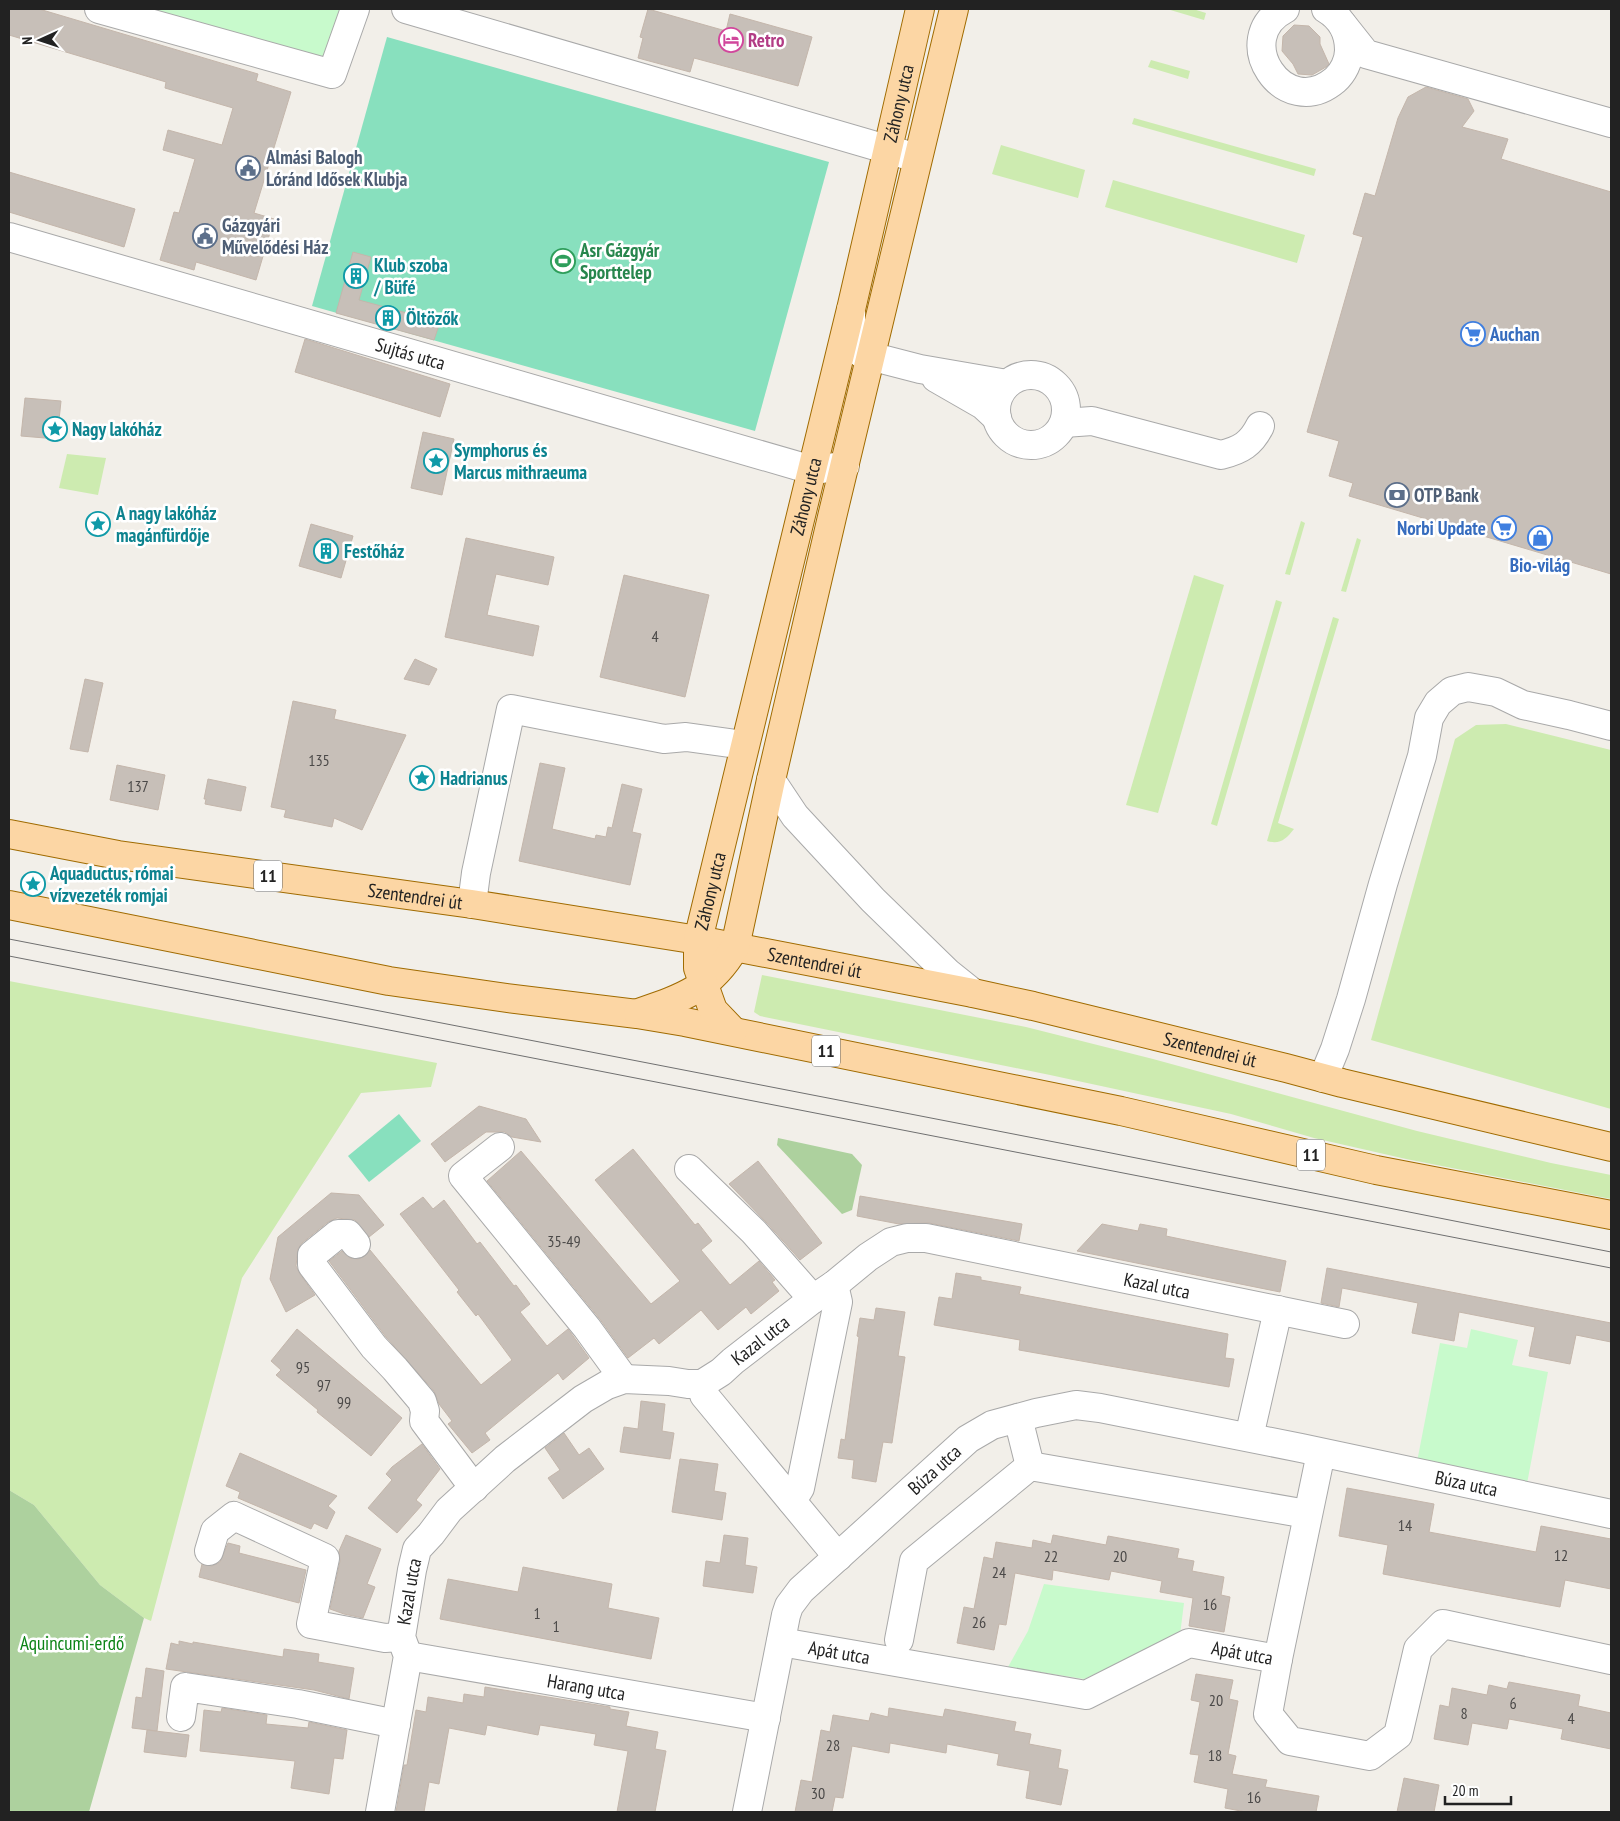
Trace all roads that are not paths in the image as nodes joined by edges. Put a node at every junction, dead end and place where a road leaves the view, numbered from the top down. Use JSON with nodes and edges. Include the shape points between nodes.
{"nodes":[{"id":1,"x":99,"y":9,"type":"edge"},
{"id":2,"x":355,"y":9,"type":"edge"},
{"id":3,"x":406,"y":9,"type":"edge"},
{"id":4,"x":920,"y":9,"type":"edge"},
{"id":5,"x":954,"y":9,"type":"edge"},
{"id":6,"x":1285,"y":9,"type":"edge"},
{"id":7,"x":1334,"y":17,"type":"edge"},
{"id":8,"x":1393,"y":62,"type":"junction"},
{"id":9,"x":1328,"y":86,"type":"junction"},
{"id":10,"x":1611,"y":123,"type":"edge"},
{"id":11,"x":887,"y":150,"type":"junction"},
{"id":12,"x":917,"y":158,"type":"junction"},
{"id":13,"x":9,"y":236,"type":"edge"},
{"id":14,"x":852,"y":305,"type":"junction"},
{"id":15,"x":872,"y":357,"type":"junction"},
{"id":16,"x":920,"y":369,"type":"junction"},
{"id":17,"x":1008,"y":384,"type":"junction"},
{"id":18,"x":827,"y":408,"type":"junction"},
{"id":19,"x":997,"y":418,"type":"junction"},
{"id":20,"x":1064,"y":423,"type":"junction"},
{"id":21,"x":1260,"y":426,"type":"dead end"},
{"id":22,"x":845,"y":466,"type":"junction"},
{"id":23,"x":812,"y":470,"type":"junction"},
{"id":24,"x":832,"y":517,"type":"junction"},
{"id":25,"x":1611,"y":726,"type":"edge"},
{"id":26,"x":744,"y":745,"type":"junction"},
{"id":27,"x":771,"y":780,"type":"junction"},
{"id":28,"x":9,"y":834,"type":"edge"},
{"id":29,"x":472,"y":904,"type":"junction"},
{"id":30,"x":9,"y":905,"type":"edge"},
{"id":31,"x":698,"y":940,"type":"junction"},
{"id":32,"x":735,"y":947,"type":"junction"},
{"id":33,"x":704,"y":984,"type":"junction"},
{"id":34,"x":974,"y":993,"type":"junction"},
{"id":35,"x":637,"y":1014,"type":"junction"},
{"id":36,"x":733,"y":1031,"type":"junction"},
{"id":37,"x":1323,"y":1078,"type":"junction"},
{"id":38,"x":500,"y":1147,"type":"dead end"},
{"id":39,"x":1611,"y":1147,"type":"edge"},
{"id":40,"x":689,"y":1169,"type":"dead end"},
{"id":41,"x":1611,"y":1215,"type":"edge"},
{"id":42,"x":356,"y":1244,"type":"dead end"},
{"id":43,"x":824,"y":1292,"type":"junction"},
{"id":44,"x":1278,"y":1310,"type":"junction"},
{"id":45,"x":1345,"y":1324,"type":"dead end"},
{"id":46,"x":624,"y":1379,"type":"junction"},
{"id":47,"x":702,"y":1384,"type":"junction"},
{"id":48,"x":1018,"y":1418,"type":"junction"},
{"id":49,"x":1249,"y":1437,"type":"junction"},
{"id":50,"x":1321,"y":1453,"type":"junction"},
{"id":51,"x":1030,"y":1466,"type":"junction"},
{"id":52,"x":474,"y":1488,"type":"junction"},
{"id":53,"x":792,"y":1502,"type":"junction"},
{"id":54,"x":1307,"y":1514,"type":"junction"},
{"id":55,"x":1611,"y":1514,"type":"edge"},
{"id":56,"x":209,"y":1552,"type":"dead end"},
{"id":57,"x":838,"y":1557,"type":"junction"},
{"id":58,"x":900,"y":1640,"type":"dead end"},
{"id":59,"x":781,"y":1642,"type":"junction"},
{"id":60,"x":404,"y":1647,"type":"junction"},
{"id":61,"x":1278,"y":1659,"type":"junction"},
{"id":62,"x":1611,"y":1660,"type":"edge"},
{"id":63,"x":181,"y":1717,"type":"dead end"},
{"id":64,"x":766,"y":1718,"type":"junction"},
{"id":65,"x":396,"y":1724,"type":"junction"},
{"id":66,"x":380,"y":1812,"type":"edge"},
{"id":67,"x":747,"y":1812,"type":"edge"}],
"edges":[{"from":1,"to":2,"type":"street","via":[[332,74]]},
{"from":3,"to":11,"type":"street"},
{"from":4,"to":11,"type":"main road","name":"Záhony utca"},
{"from":5,"to":12,"type":"main road","name":"Záhony utca"},
{"from":6,"to":9,"type":"street","via":[[1268,23],[1262,36],[1265,66],[1285,87],[1314,91]]},
{"from":7,"to":8,"type":"street","via":[[1366,54]]},
{"from":7,"to":9,"type":"street","via":[[1348,38],[1350,52],[1339,77]]},
{"from":8,"to":9,"type":"street"},
{"from":8,"to":10,"type":"street"},
{"from":11,"to":12,"type":"street"},
{"from":11,"to":14,"type":"main road","name":"Záhony utca"},
{"from":12,"to":15,"type":"main road","name":"Záhony utca"},
{"from":13,"to":23,"type":"street","name":"Sujtás utca"},
{"from":14,"to":15,"type":"street","via":[[851,336],[862,354]]},
{"from":14,"to":18,"type":"main road","name":"Záhony utca"},
{"from":15,"to":16,"type":"street"},
{"from":15,"to":18,"type":"street","via":[[862,359],[847,373]]},
{"from":15,"to":22,"type":"main road","name":"Záhony utca"},
{"from":16,"to":17,"type":"street"},
{"from":16,"to":19,"type":"street","via":[[983,405]]},
{"from":17,"to":19,"type":"street","via":[[996,406]]},
{"from":17,"to":20,"type":"street","via":[[1027,375],[1039,375],[1050,380],[1063,394]]},
{"from":18,"to":23,"type":"main road","name":"Záhony utca"},
{"from":19,"to":20,"type":"street","via":[[1009,437],[1029,445],[1050,440]]},
{"from":20,"to":21,"type":"street","via":[[1092,421],[1222,455],[1237,451],[1254,438]]},
{"from":22,"to":23,"type":"street","name":"Sujtás utca"},
{"from":22,"to":24,"type":"main road","name":"Záhony utca"},
{"from":23,"to":24,"type":"street"},
{"from":23,"to":26,"type":"main road","name":"Záhony utca"},
{"from":24,"to":27,"type":"main road","name":"Záhony utca"},
{"from":25,"to":37,"type":"street","via":[[1523,705],[1496,692],[1468,687],[1452,691],[1438,703],[1429,718],[1422,756],[1336,1049]]},
{"from":26,"to":29,"type":"street","via":[[686,738],[664,739],[512,709]]},
{"from":26,"to":31,"type":"main road","name":"Záhony utca"},
{"from":27,"to":32,"type":"main road","name":"Záhony utca"},
{"from":27,"to":34,"type":"street","via":[[795,816],[873,900],[948,973]]},
{"from":28,"to":29,"type":"main road","name":"Szentendrei út","number":"11","via":[[118,855]]},
{"from":29,"to":31,"type":"main road","name":"Szentendrei út","number":"11"},
{"from":30,"to":35,"type":"main road","number":"11","via":[[390,981]]},
{"from":31,"to":32,"type":"main road","name":"Szentendrei út","number":"11"},
{"from":31,"to":33,"type":"main road","name":"Záhony utca","via":[[698,968]]},
{"from":32,"to":33,"type":"main road","name":"Záhony utca","via":[[726,963]]},
{"from":32,"to":34,"type":"main road","name":"Szentendrei út","number":"11"},
{"from":33,"to":35,"type":"main road","name":"Záhony utca","via":[[686,995]]},
{"from":33,"to":36,"type":"main road","name":"Záhony utca","via":[[713,1010]]},
{"from":34,"to":37,"type":"main road","name":"Szentendrei út","number":"11"},
{"from":35,"to":36,"type":"main road","number":"11"},
{"from":36,"to":41,"type":"main road","number":"11","via":[[1121,1111],[1376,1170]]},
{"from":37,"to":39,"type":"main road","name":"Szentendrei út","number":"11"},
{"from":38,"to":46,"type":"street","via":[[463,1176],[587,1328]]},
{"from":40,"to":43,"type":"street","via":[[754,1232]]},
{"from":42,"to":52,"type":"street","via":[[348,1234],[338,1234],[312,1255],[312,1265],[374,1347],[422,1401],[424,1421]]},
{"from":43,"to":44,"type":"street","name":"Kazal utca","via":[[891,1242],[926,1238]]},
{"from":43,"to":47,"type":"street","name":"Kazal utca"},
{"from":43,"to":53,"type":"street","via":[[838,1302],[800,1488]]},
{"from":44,"to":45,"type":"street","name":"Kazal utca"},
{"from":44,"to":49,"type":"street"},
{"from":46,"to":47,"type":"street","name":"Kazal utca"},
{"from":46,"to":52,"type":"street","name":"Kazal utca","via":[[583,1398],[505,1459]]},
{"from":47,"to":53,"type":"street","via":[[704,1395]]},
{"from":48,"to":49,"type":"street","name":"Búza utca","via":[[1076,1405]]},
{"from":48,"to":51,"type":"street"},
{"from":48,"to":57,"type":"street","name":"Búza utca","via":[[992,1425],[968,1439]]},
{"from":49,"to":50,"type":"street","name":"Búza utca"},
{"from":50,"to":54,"type":"street"},
{"from":50,"to":55,"type":"street","name":"Búza utca"},
{"from":51,"to":54,"type":"street"},
{"from":51,"to":58,"type":"street","via":[[914,1561]]},
{"from":52,"to":60,"type":"street","name":"Kazal utca","via":[[448,1510],[417,1549]]},
{"from":53,"to":57,"type":"street"},
{"from":54,"to":61,"type":"street"},
{"from":56,"to":60,"type":"street","name":"Harang utca","via":[[215,1531],[234,1516],[325,1558],[311,1624],[384,1638]]},
{"from":57,"to":59,"type":"street","name":"Búza utca","via":[[794,1599],[786,1615]]},
{"from":59,"to":61,"type":"street","name":"Apát utca","via":[[1086,1695],[1190,1643]]},
{"from":59,"to":64,"type":"street","name":"Búza utca"},
{"from":60,"to":64,"type":"street","name":"Harang utca"},
{"from":60,"to":65,"type":"street","name":"Kazal utca"},
{"from":61,"to":62,"type":"street","name":"Apát utca","via":[[1268,1714],[1290,1741],[1370,1756],[1398,1735],[1418,1649],[1443,1624]]},
{"from":63,"to":65,"type":"street","via":[[185,1687],[298,1704]]},
{"from":64,"to":67,"type":"street","name":"Búza utca"},
{"from":65,"to":66,"type":"street","name":"Kazal utca"}]}
